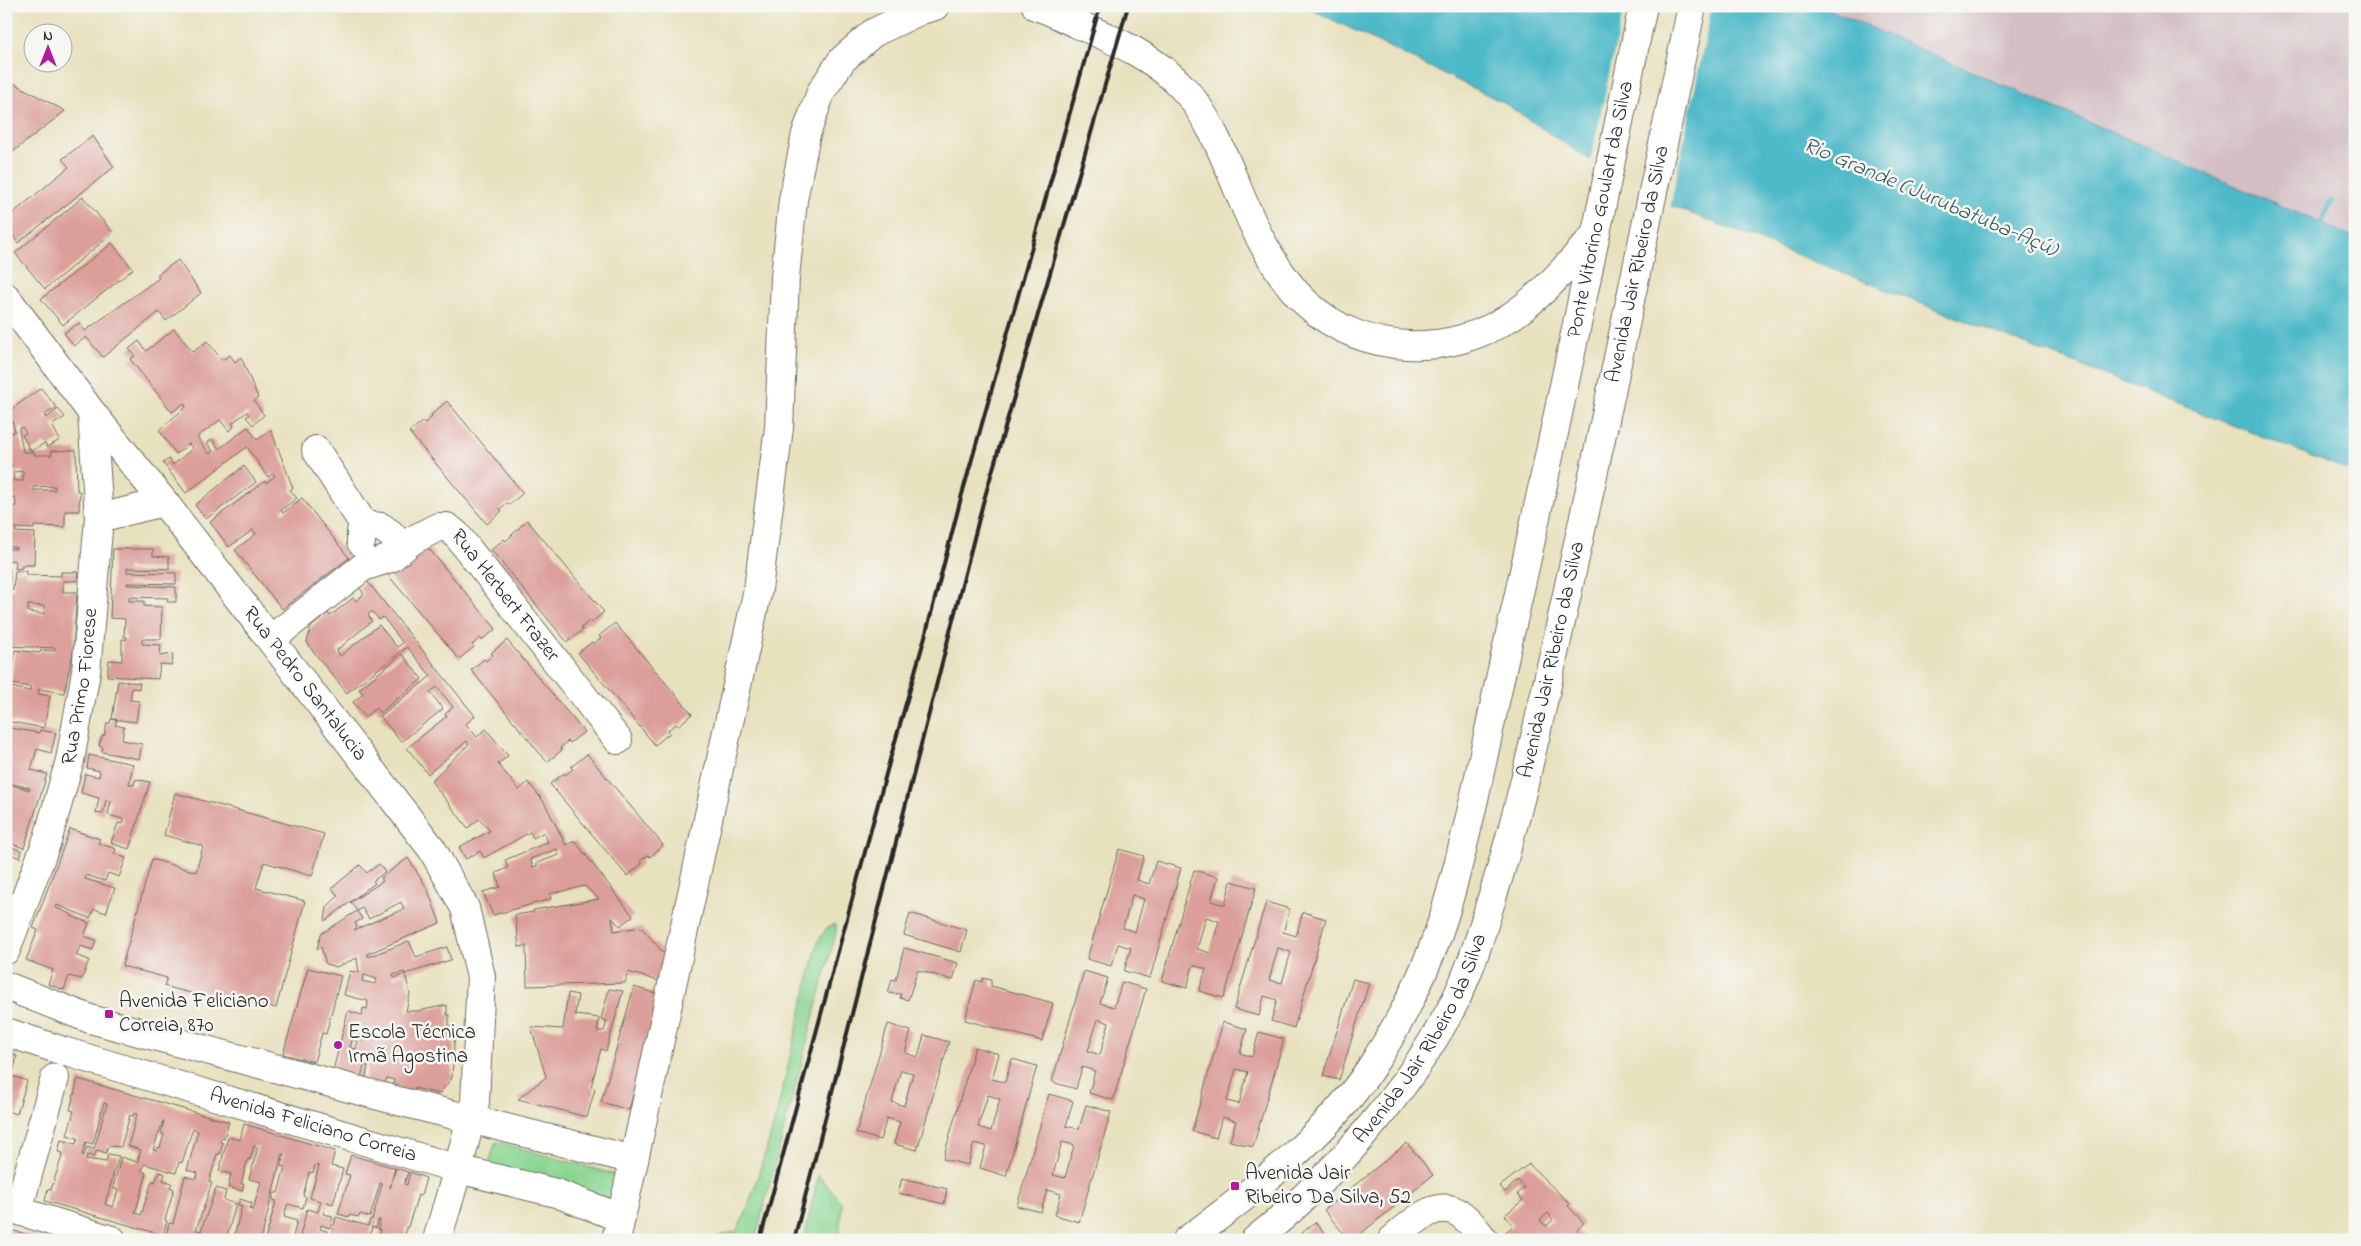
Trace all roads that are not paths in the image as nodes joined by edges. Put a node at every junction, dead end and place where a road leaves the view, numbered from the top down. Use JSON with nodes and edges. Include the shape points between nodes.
{"nodes":[{"id":1,"x":935,"y":6,"type":"edge"},
{"id":2,"x":1036,"y":6,"type":"edge"},
{"id":3,"x":1643,"y":6,"type":"edge"},
{"id":4,"x":1692,"y":6,"type":"edge"},
{"id":5,"x":1596,"y":234,"type":"junction"},
{"id":6,"x":6,"y":297,"type":"edge"},
{"id":7,"x":92,"y":412,"type":"junction"},
{"id":8,"x":1560,"y":414,"type":"joint"},
{"id":9,"x":316,"y":450,"type":"dead end"},
{"id":10,"x":164,"y":502,"type":"junction"},
{"id":11,"x":99,"y":518,"type":"junction"},
{"id":12,"x":366,"y":528,"type":"junction"},
{"id":13,"x":402,"y":550,"type":"junction"},
{"id":14,"x":369,"y":564,"type":"junction"},
{"id":15,"x":271,"y":639,"type":"junction"},
{"id":16,"x":618,"y":740,"type":"dead end"},
{"id":17,"x":6,"y":950,"type":"edge"},
{"id":18,"x":6,"y":986,"type":"edge"},
{"id":19,"x":6,"y":1032,"type":"edge"},
{"id":20,"x":1371,"y":1068,"type":"junction"},
{"id":21,"x":55,"y":1078,"type":"dead end"},
{"id":22,"x":1380,"y":1113,"type":"junction"},
{"id":23,"x":471,"y":1120,"type":"junction"},
{"id":24,"x":634,"y":1160,"type":"junction"},
{"id":25,"x":458,"y":1169,"type":"junction"},
{"id":26,"x":12,"y":1209,"type":"edge"},
{"id":27,"x":618,"y":1229,"type":"edge"},
{"id":28,"x":112,"y":1240,"type":"edge"},
{"id":29,"x":437,"y":1240,"type":"edge"},
{"id":30,"x":1188,"y":1240,"type":"edge"},
{"id":31,"x":1254,"y":1240,"type":"edge"},
{"id":32,"x":1392,"y":1240,"type":"edge"},
{"id":33,"x":1484,"y":1240,"type":"edge"}],
"edges":[{"from":1,"to":24,"type":"main road","via":[[873,34],[842,60],[821,92],[806,134],[793,200],[785,277],[779,428],[758,589]]},
{"from":2,"to":5,"type":"main road","via":[[1117,41],[1160,67],[1185,90],[1207,123],[1261,241],[1286,282],[1306,304],[1336,326],[1377,342],[1424,346],[1469,338],[1512,316],[1545,291]]},
{"from":3,"to":5,"type":"main road","name":"Ponte Vitorino Goulart da Silva"},
{"from":4,"to":22,"type":"main road","name":"Avenida Jair Ribeiro da Silva","via":[[1605,425],[1505,857],[1485,923],[1454,1003],[1416,1068]]},
{"from":5,"to":8,"type":"main road","name":"Ponte Vitorino Goulart da Silva"},
{"from":6,"to":7,"type":"main road","name":"Rua Pedro Santalucia"},
{"from":7,"to":10,"type":"main road","name":"Rua Pedro Santalucia"},
{"from":7,"to":11,"type":"main road","name":"Rua Primo Fiorese"},
{"from":8,"to":20,"type":"main road","name":"Avenida Jair Ribeiro da Silva","via":[[1443,919],[1416,987]]},
{"from":9,"to":12,"type":"main road"},
{"from":10,"to":11,"type":"main road"},
{"from":10,"to":15,"type":"main road","name":"Rua Pedro Santalucia"},
{"from":11,"to":17,"type":"main road","name":"Rua Primo Fiorese","via":[[86,672],[70,760],[48,838]]},
{"from":12,"to":13,"type":"main road","via":[[385,529]]},
{"from":12,"to":14,"type":"main road","via":[[360,538]]},
{"from":13,"to":14,"type":"main road","name":"Rua Herbert Frazer","via":[[391,558]]},
{"from":13,"to":16,"type":"main road","name":"Rua Herbert Frazer","via":[[413,540],[438,527],[447,527],[456,534]]},
{"from":14,"to":15,"type":"main road","name":"Rua Herbert Frazer"},
{"from":15,"to":23,"type":"main road","name":"Rua Pedro Santalucia","via":[[432,849],[465,908],[481,977],[475,1102]]},
{"from":18,"to":23,"type":"main road","name":"Avenida Feliciano Correia","via":[[90,1018]]},
{"from":19,"to":25,"type":"main road","name":"Avenida Feliciano Correia"},
{"from":20,"to":22,"type":"main road","via":[[1380,1093]]},
{"from":20,"to":30,"type":"main road","name":"Avenida Jair Ribeiro da Silva","via":[[1347,1102],[1319,1131],[1221,1216]]},
{"from":21,"to":26,"type":"main road"},
{"from":22,"to":31,"type":"main road","name":"Avenida Jair Ribeiro da Silva","via":[[1359,1141],[1281,1219]]},
{"from":23,"to":24,"type":"main road","name":"Avenida Feliciano Correia"},
{"from":23,"to":25,"type":"main road","name":"Rua Pedro Santalucia"},
{"from":24,"to":27,"type":"main road"},
{"from":25,"to":27,"type":"main road","name":"Avenida Feliciano Correia","via":[[556,1193]]},
{"from":25,"to":29,"type":"main road","name":"Rua Pedro Santalucia"},
{"from":26,"to":28,"type":"main road"},
{"from":32,"to":33,"type":"main road","via":[[1434,1209],[1446,1209],[1462,1215]]}]}
